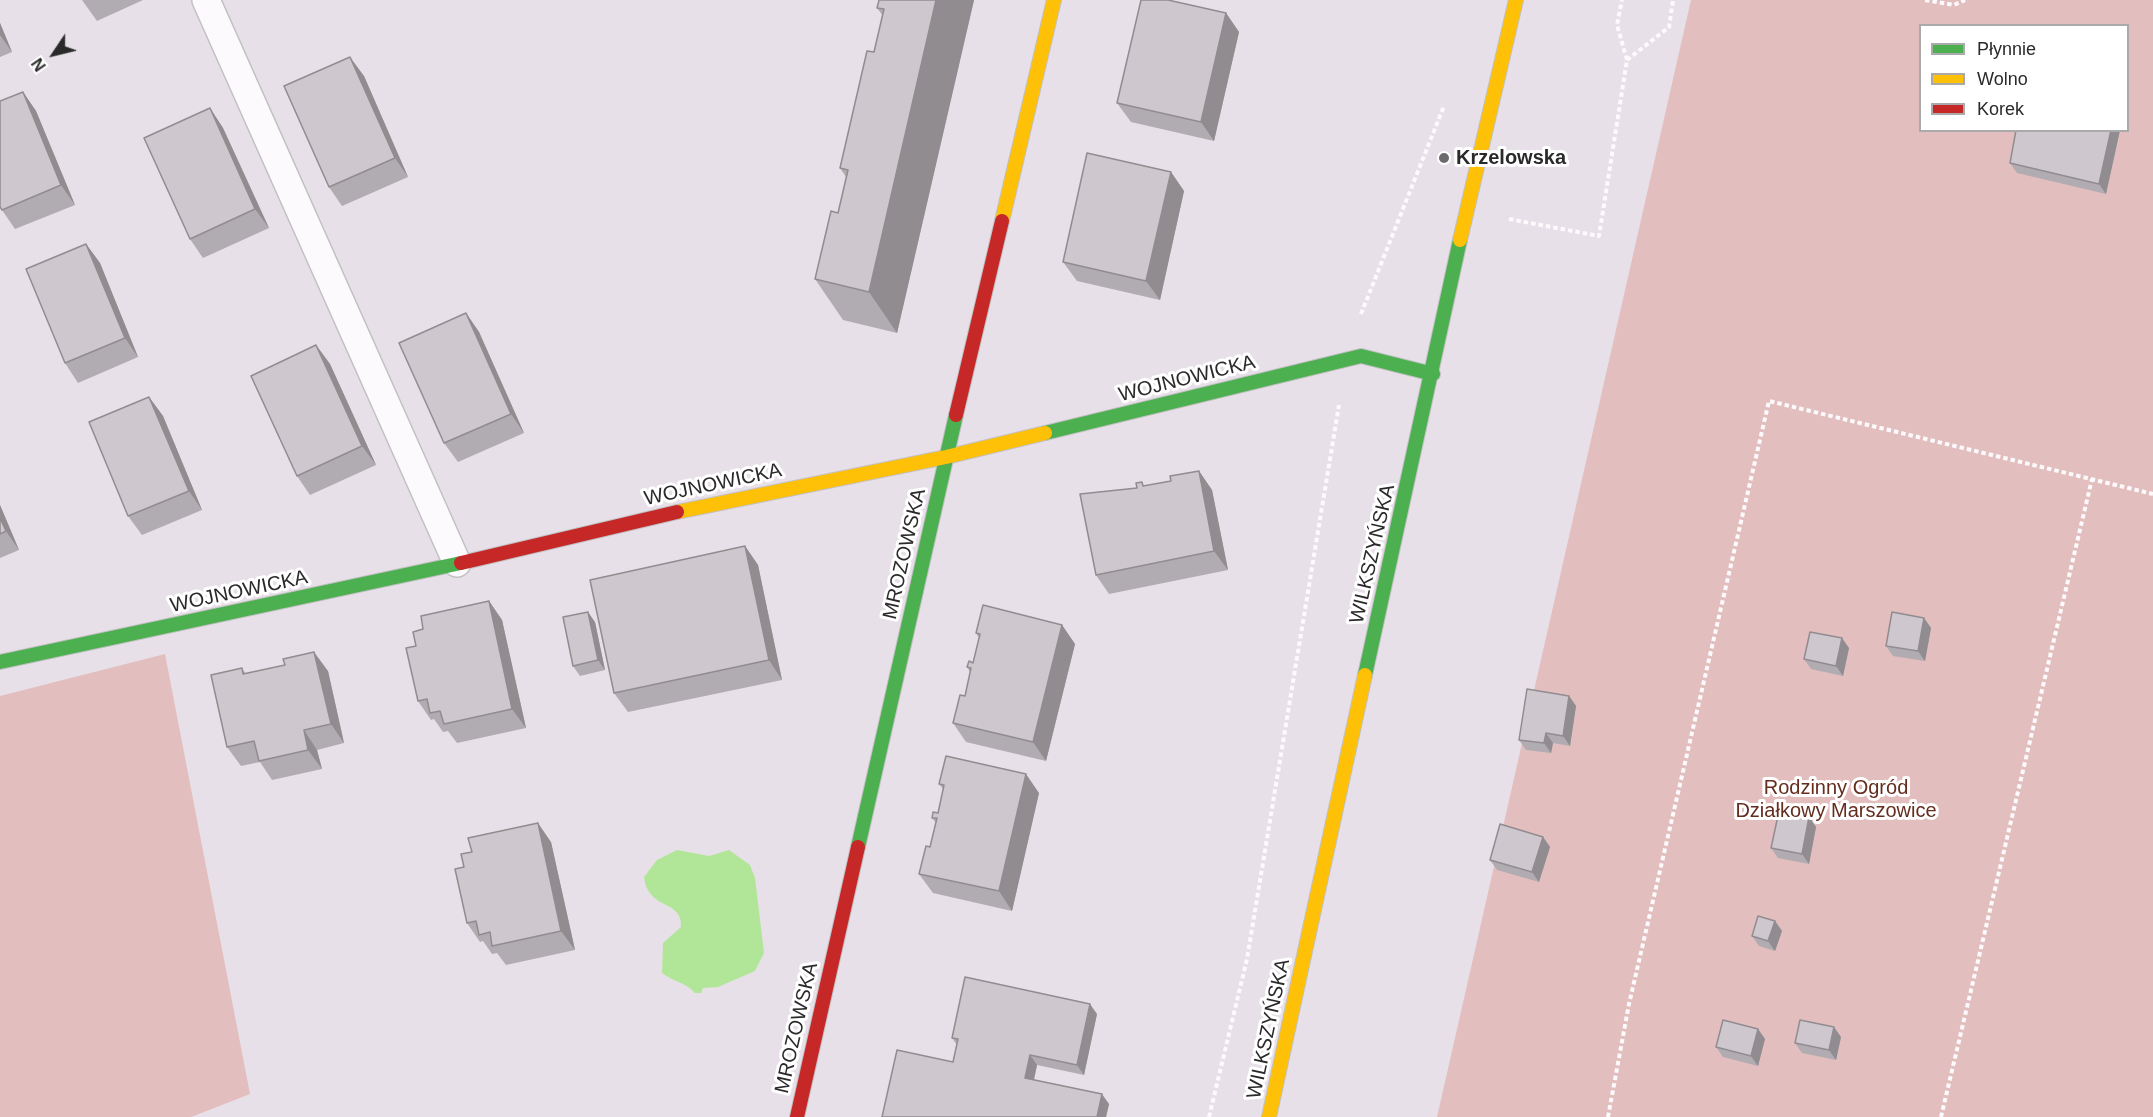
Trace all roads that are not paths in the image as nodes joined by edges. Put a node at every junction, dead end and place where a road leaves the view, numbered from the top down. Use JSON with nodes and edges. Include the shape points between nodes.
{"nodes":[{"id":1,"x":206,"y":0,"type":"edge"},
{"id":2,"x":1054,"y":0,"type":"edge"},
{"id":3,"x":1516,"y":0,"type":"edge"},
{"id":4,"x":1432,"y":374,"type":"junction"},
{"id":5,"x":946,"y":458,"type":"junction"},
{"id":6,"x":457,"y":563,"type":"junction"},
{"id":7,"x":0,"y":663,"type":"edge"},
{"id":8,"x":797,"y":1117,"type":"edge"},
{"id":9,"x":1269,"y":1117,"type":"edge"}],
"edges":[{"from":1,"to":6,"type":"lane"},
{"from":2,"to":5,"type":"street","name":"MROZOWSKA"},
{"from":3,"to":4,"type":"street","name":"WILKSZYŃSKA"},
{"from":4,"to":5,"type":"street","name":"WOJNOWICKA","via":[[1360,356]]},
{"from":4,"to":9,"type":"street","name":"WILKSZYŃSKA"},
{"from":5,"to":6,"type":"street","name":"WOJNOWICKA","via":[[693,508]]},
{"from":5,"to":8,"type":"street","name":"MROZOWSKA"},
{"from":6,"to":7,"type":"street","name":"WOJNOWICKA"}]}
